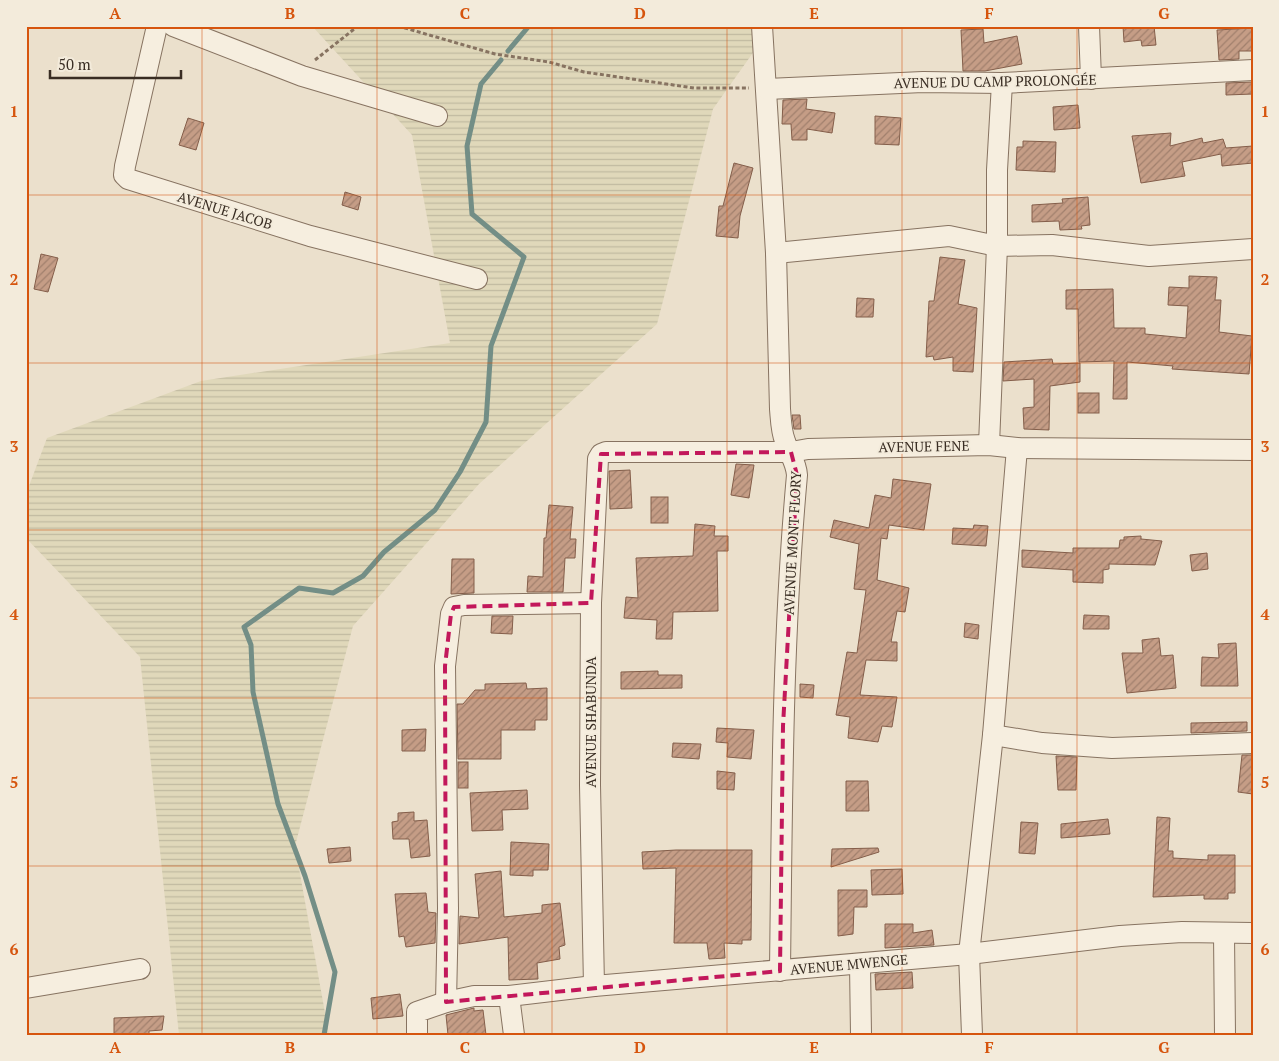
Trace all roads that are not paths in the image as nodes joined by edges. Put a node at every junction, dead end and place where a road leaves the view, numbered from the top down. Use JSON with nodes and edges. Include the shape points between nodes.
{"nodes":[{"id":1,"x":157,"y":26,"type":"edge"},
{"id":2,"x":173,"y":26,"type":"edge"},
{"id":3,"x":762,"y":26,"type":"edge"},
{"id":4,"x":1089,"y":26,"type":"edge"},
{"id":5,"x":1253,"y":70,"type":"edge"},
{"id":6,"x":1091,"y":79,"type":"junction"},
{"id":7,"x":1002,"y":83,"type":"junction"},
{"id":8,"x":767,"y":89,"type":"junction"},
{"id":9,"x":437,"y":116,"type":"dead end"},
{"id":10,"x":997,"y":246,"type":"junction"},
{"id":11,"x":1253,"y":249,"type":"edge"},
{"id":12,"x":776,"y":253,"type":"junction"},
{"id":13,"x":477,"y":279,"type":"dead end"},
{"id":14,"x":989,"y":445,"type":"junction"},
{"id":15,"x":1017,"y":448,"type":"junction"},
{"id":16,"x":1253,"y":450,"type":"edge"},
{"id":17,"x":791,"y":452,"type":"junction"},
{"id":18,"x":598,"y":459,"type":"joint"},
{"id":19,"x":591,"y":603,"type":"junction"},
{"id":20,"x":993,"y":735,"type":"junction"},
{"id":21,"x":1253,"y":743,"type":"edge"},
{"id":22,"x":1253,"y":933,"type":"edge"},
{"id":23,"x":1224,"y":934,"type":"junction"},
{"id":24,"x":969,"y":954,"type":"junction"},
{"id":25,"x":860,"y":964,"type":"junction"},
{"id":26,"x":140,"y":969,"type":"dead end"},
{"id":27,"x":780,"y":971,"type":"junction"},
{"id":28,"x":594,"y":986,"type":"junction"},
{"id":29,"x":26,"y":988,"type":"edge"},
{"id":30,"x":509,"y":996,"type":"junction"},
{"id":31,"x":446,"y":1002,"type":"junction"},
{"id":32,"x":417,"y":1035,"type":"edge"},
{"id":33,"x":514,"y":1035,"type":"edge"},
{"id":34,"x":861,"y":1035,"type":"edge"},
{"id":35,"x":972,"y":1035,"type":"edge"},
{"id":36,"x":1225,"y":1035,"type":"edge"}],
"edges":[{"from":1,"to":13,"type":"street","name":"AVENUE JACOB","via":[[125,166],[124,175],[128,179],[310,236]]},
{"from":2,"to":9,"type":"street","via":[[302,76]]},
{"from":3,"to":8,"type":"street","name":"AVENUE MONT FLORY"},
{"from":4,"to":6,"type":"street"},
{"from":5,"to":6,"type":"street","name":"AVENUE DU CAMP PROLONGÉE"},
{"from":6,"to":7,"type":"street","name":"AVENUE DU CAMP PROLONGÉE"},
{"from":7,"to":8,"type":"street","name":"AVENUE DU CAMP PROLONGÉE","via":[[924,82]]},
{"from":7,"to":10,"type":"street"},
{"from":8,"to":12,"type":"street","name":"AVENUE MONT FLORY"},
{"from":10,"to":11,"type":"street","via":[[1052,246],[1149,256]]},
{"from":10,"to":12,"type":"street","via":[[940,237]]},
{"from":10,"to":14,"type":"street"},
{"from":12,"to":17,"type":"street","name":"AVENUE MONT FLORY","via":[[780,409],[782,432]]},
{"from":14,"to":15,"type":"street","name":"AVENUE FENE"},
{"from":14,"to":17,"type":"street","name":"AVENUE FENE"},
{"from":15,"to":16,"type":"street","name":"AVENUE FENE"},
{"from":15,"to":20,"type":"street"},
{"from":17,"to":18,"type":"street","name":"AVENUE FENE","via":[[606,452]]},
{"from":17,"to":27,"type":"street","name":"AVENUE MONT FLORY","via":[[797,475],[790,546],[783,726]]},
{"from":18,"to":19,"type":"street","name":"AVENUE SHABUNDA"},
{"from":19,"to":28,"type":"street","name":"AVENUE SHABUNDA"},
{"from":19,"to":31,"type":"street","via":[[464,605],[454,608],[451,614],[445,666]]},
{"from":20,"to":21,"type":"street","via":[[1042,743],[1112,748]]},
{"from":20,"to":24,"type":"street"},
{"from":22,"to":23,"type":"street","name":"AVENUE MWENGE"},
{"from":23,"to":24,"type":"street","name":"AVENUE MWENGE","via":[[1182,932],[1120,936]]},
{"from":23,"to":36,"type":"street"},
{"from":24,"to":25,"type":"street","name":"AVENUE MWENGE"},
{"from":24,"to":35,"type":"street"},
{"from":25,"to":27,"type":"street","name":"AVENUE MWENGE"},
{"from":25,"to":34,"type":"street"},
{"from":26,"to":29,"type":"street"},
{"from":27,"to":28,"type":"street","name":"AVENUE MWENGE"},
{"from":28,"to":30,"type":"street","name":"AVENUE MWENGE"},
{"from":30,"to":31,"type":"street","name":"AVENUE MWENGE","via":[[474,996]]},
{"from":30,"to":33,"type":"street"},
{"from":31,"to":32,"type":"street","name":"AVENUE MWENGE","via":[[417,1012]]}]}
